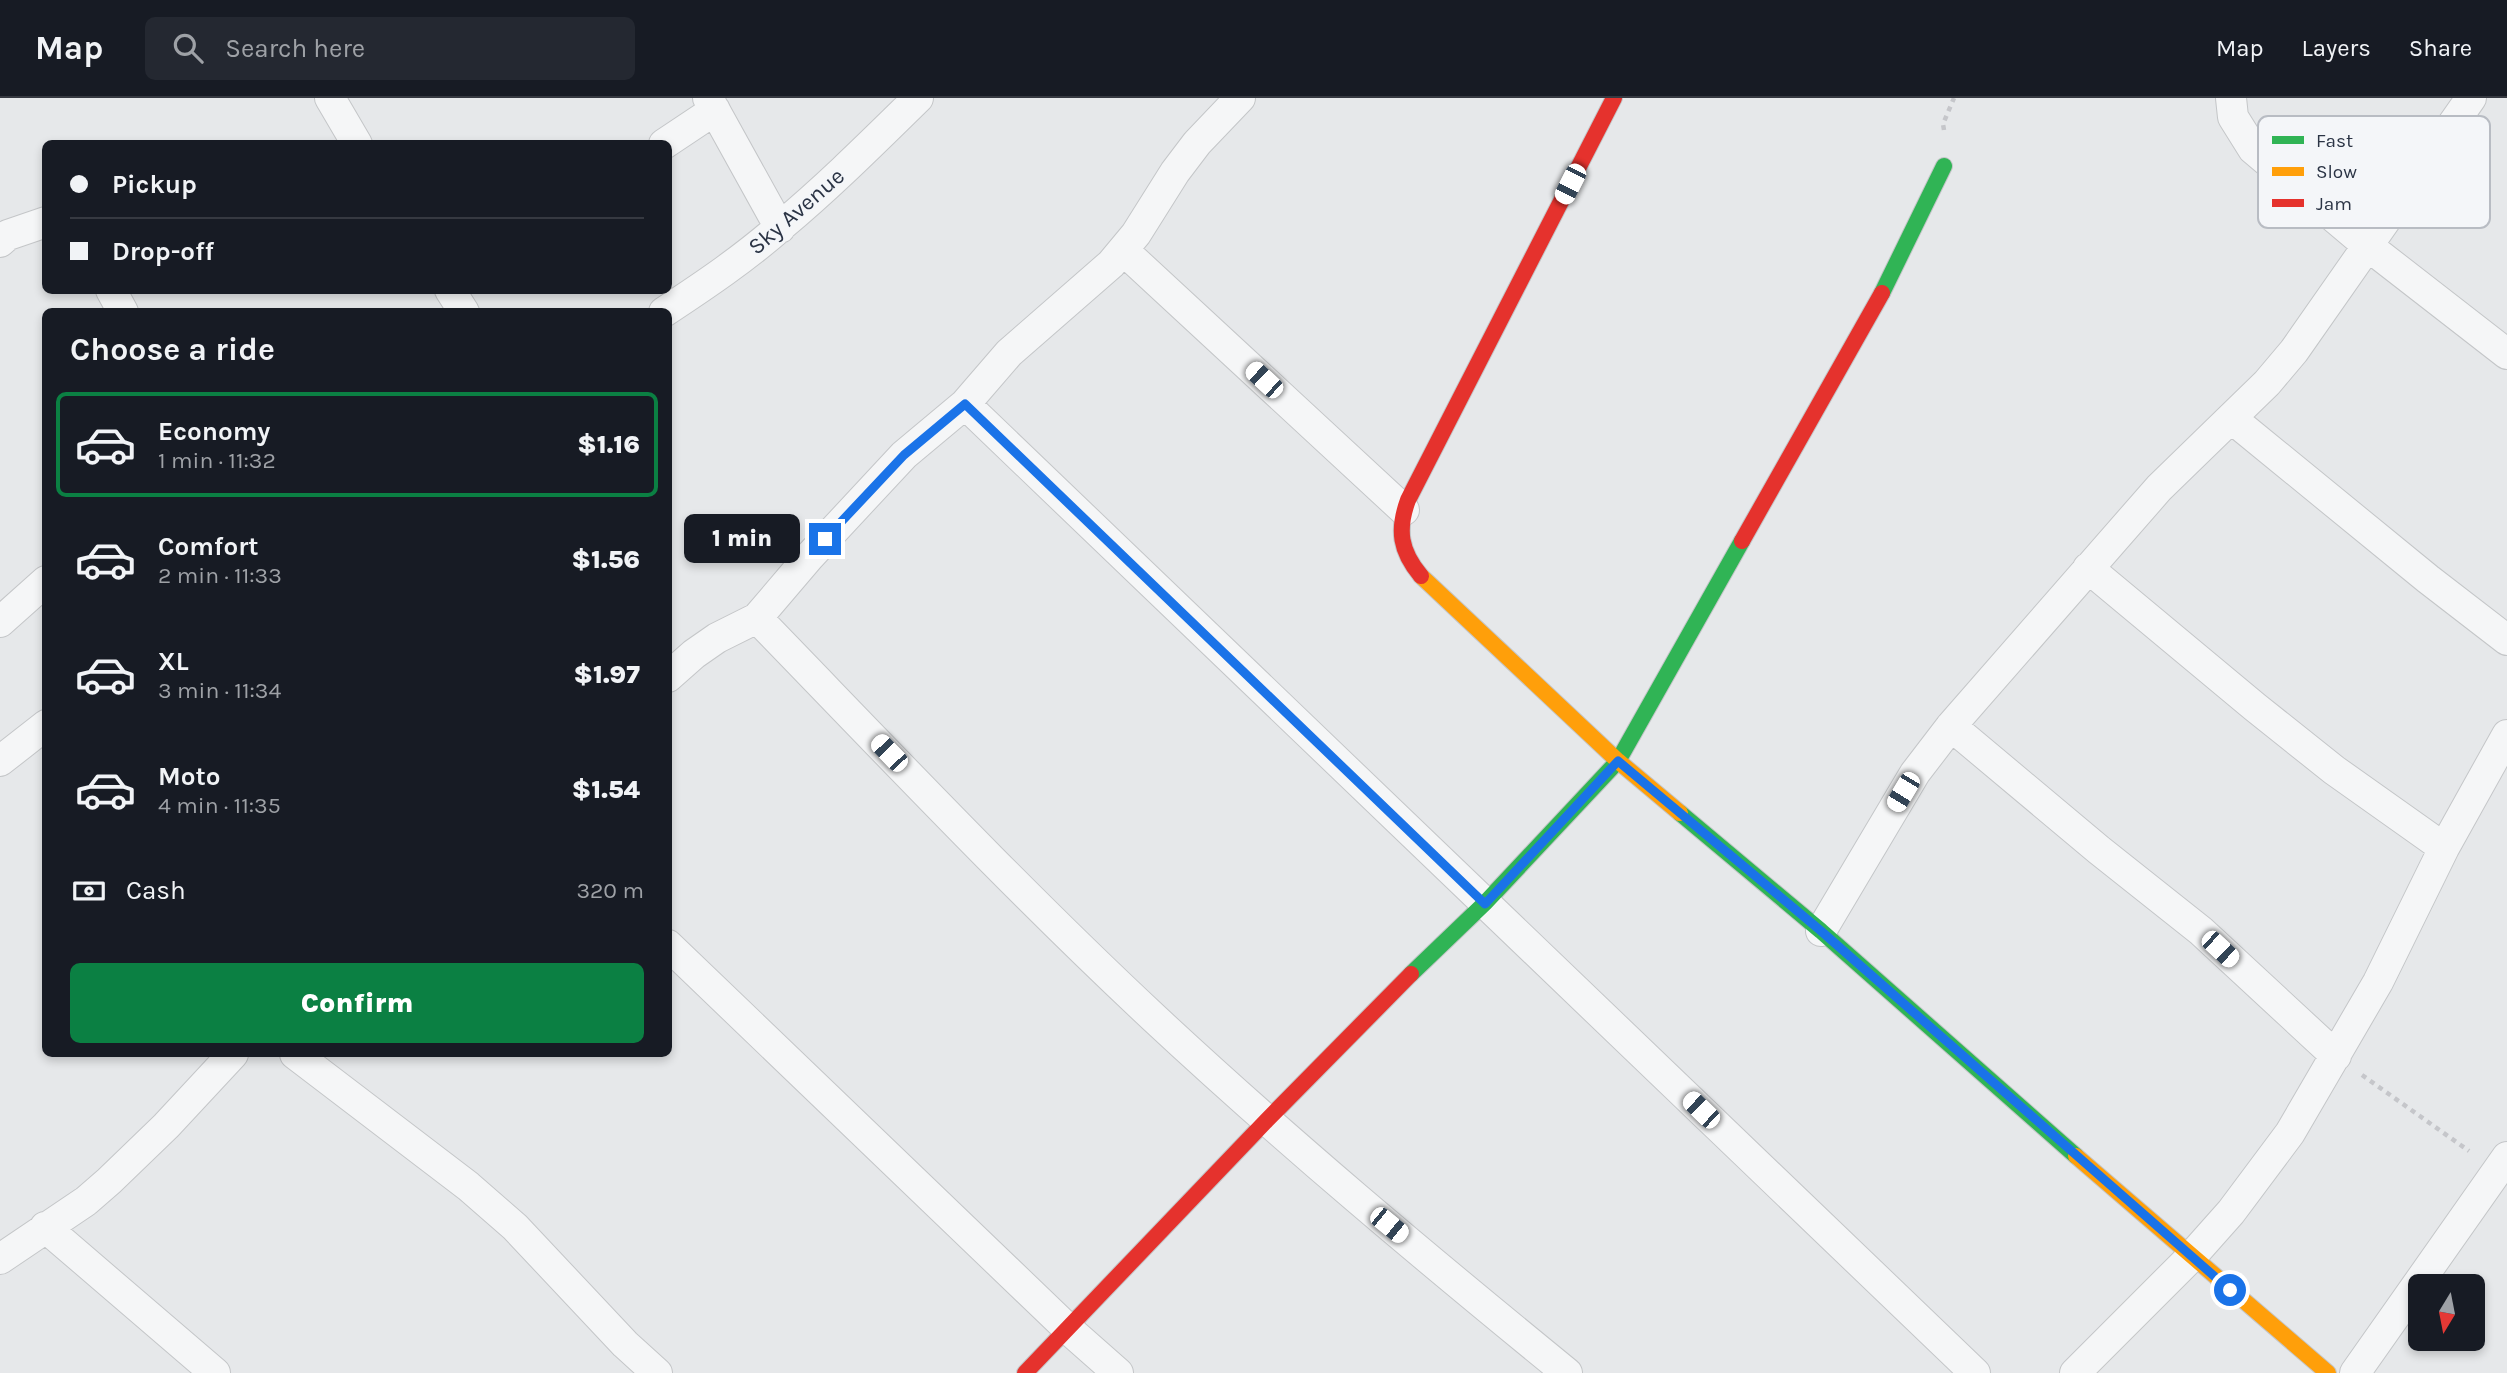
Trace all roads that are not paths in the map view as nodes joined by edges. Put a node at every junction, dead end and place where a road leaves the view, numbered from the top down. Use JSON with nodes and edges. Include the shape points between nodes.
{"nodes":[{"id":1,"x":330,"y":98,"type":"edge"},
{"id":2,"x":918,"y":98,"type":"edge"},
{"id":3,"x":1240,"y":98,"type":"edge"},
{"id":4,"x":1614,"y":98,"type":"edge"},
{"id":5,"x":2231,"y":98,"type":"edge"},
{"id":6,"x":2471,"y":98,"type":"edge"},
{"id":7,"x":712,"y":104,"type":"edge"},
{"id":8,"x":2458,"y":116,"type":"edge"},
{"id":9,"x":355,"y":140,"type":"edge"},
{"id":10,"x":669,"y":140,"type":"edge"},
{"id":11,"x":2258,"y":153,"type":"edge"},
{"id":12,"x":1944,"y":166,"type":"dead end"},
{"id":13,"x":42,"y":223,"type":"edge"},
{"id":14,"x":780,"y":228,"type":"junction"},
{"id":15,"x":2347,"y":228,"type":"edge"},
{"id":16,"x":2381,"y":228,"type":"edge"},
{"id":17,"x":0,"y":242,"type":"edge"},
{"id":18,"x":2368,"y":246,"type":"junction"},
{"id":19,"x":1123,"y":250,"type":"junction"},
{"id":20,"x":670,"y":308,"type":"edge"},
{"id":21,"x":2507,"y":354,"type":"edge"},
{"id":22,"x":965,"y":404,"type":"junction"},
{"id":23,"x":2231,"y":418,"type":"junction"},
{"id":24,"x":1404,"y":510,"type":"junction"},
{"id":25,"x":2088,"y":568,"type":"junction"},
{"id":26,"x":42,"y":585,"type":"edge"},
{"id":27,"x":757,"y":618,"type":"junction"},
{"id":28,"x":0,"y":622,"type":"edge"},
{"id":29,"x":2507,"y":640,"type":"edge"},
{"id":30,"x":672,"y":673,"type":"edge"},
{"id":31,"x":1951,"y":726,"type":"junction"},
{"id":32,"x":42,"y":728,"type":"edge"},
{"id":33,"x":2507,"y":735,"type":"edge"},
{"id":34,"x":0,"y":761,"type":"edge"},
{"id":35,"x":1618,"y":761,"type":"junction"},
{"id":36,"x":2444,"y":848,"type":"junction"},
{"id":37,"x":1485,"y":904,"type":"junction"},
{"id":38,"x":1821,"y":931,"type":"junction"},
{"id":39,"x":672,"y":949,"type":"edge"},
{"id":40,"x":2336,"y":1056,"type":"junction"},
{"id":41,"x":230,"y":1057,"type":"edge"},
{"id":42,"x":299,"y":1057,"type":"edge"},
{"id":43,"x":1267,"y":1120,"type":"junction"},
{"id":44,"x":2503,"y":1164,"type":"edge"},
{"id":45,"x":45,"y":1227,"type":"junction"},
{"id":46,"x":2191,"y":1258,"type":"junction"},
{"id":47,"x":0,"y":1259,"type":"edge"},
{"id":48,"x":1067,"y":1328,"type":"junction"},
{"id":49,"x":215,"y":1373,"type":"edge"},
{"id":50,"x":657,"y":1373,"type":"edge"},
{"id":51,"x":1026,"y":1373,"type":"edge"},
{"id":52,"x":1118,"y":1373,"type":"edge"},
{"id":53,"x":1567,"y":1373,"type":"edge"},
{"id":54,"x":1975,"y":1373,"type":"edge"},
{"id":55,"x":2075,"y":1373,"type":"edge"},
{"id":56,"x":2328,"y":1373,"type":"edge"},
{"id":57,"x":2355,"y":1373,"type":"edge"}],
"edges":[{"from":1,"to":9,"type":"street"},
{"from":2,"to":14,"type":"street","name":"Sky Avenue"},
{"from":3,"to":19,"type":"street","via":[[1197,143]]},
{"from":4,"to":24,"type":"street"},
{"from":5,"to":11,"type":"street","via":[[2233,117]]},
{"from":6,"to":8,"type":"street"},
{"from":7,"to":10,"type":"street"},
{"from":7,"to":14,"type":"street"},
{"from":12,"to":35,"type":"street","via":[[1883,291]]},
{"from":13,"to":17,"type":"street"},
{"from":14,"to":20,"type":"street","name":"Sky Avenue"},
{"from":15,"to":18,"type":"street"},
{"from":16,"to":18,"type":"street"},
{"from":18,"to":21,"type":"street"},
{"from":18,"to":23,"type":"street","via":[[2294,351]]},
{"from":19,"to":22,"type":"street","via":[[1009,353]]},
{"from":19,"to":24,"type":"street"},
{"from":22,"to":27,"type":"street","via":[[904,455]]},
{"from":22,"to":37,"type":"street"},
{"from":23,"to":25,"type":"street","via":[[2159,488]]},
{"from":23,"to":29,"type":"street"},
{"from":24,"to":35,"type":"street","via":[[1403,548],[1425,581]]},
{"from":25,"to":31,"type":"street"},
{"from":25,"to":36,"type":"street","via":[[2324,762]]},
{"from":26,"to":28,"type":"street"},
{"from":27,"to":30,"type":"street","via":[[718,638]]},
{"from":27,"to":43,"type":"street","via":[[983,850],[1152,1016]]},
{"from":31,"to":38,"type":"street","via":[[1915,773]]},
{"from":31,"to":40,"type":"street","via":[[2201,931]]},
{"from":32,"to":34,"type":"street"},
{"from":33,"to":36,"type":"street"},
{"from":35,"to":37,"type":"street"},
{"from":35,"to":38,"type":"street"},
{"from":36,"to":40,"type":"street"},
{"from":37,"to":43,"type":"street"},
{"from":37,"to":54,"type":"street"},
{"from":38,"to":46,"type":"street"},
{"from":39,"to":48,"type":"street"},
{"from":40,"to":46,"type":"street","via":[[2290,1133]]},
{"from":41,"to":45,"type":"street","via":[[110,1181]]},
{"from":42,"to":50,"type":"street","via":[[515,1227]]},
{"from":43,"to":48,"type":"street"},
{"from":43,"to":53,"type":"street"},
{"from":44,"to":57,"type":"street"},
{"from":45,"to":47,"type":"street"},
{"from":45,"to":49,"type":"street"},
{"from":46,"to":55,"type":"street"},
{"from":46,"to":56,"type":"street"},
{"from":48,"to":51,"type":"street"},
{"from":48,"to":52,"type":"street"}]}
